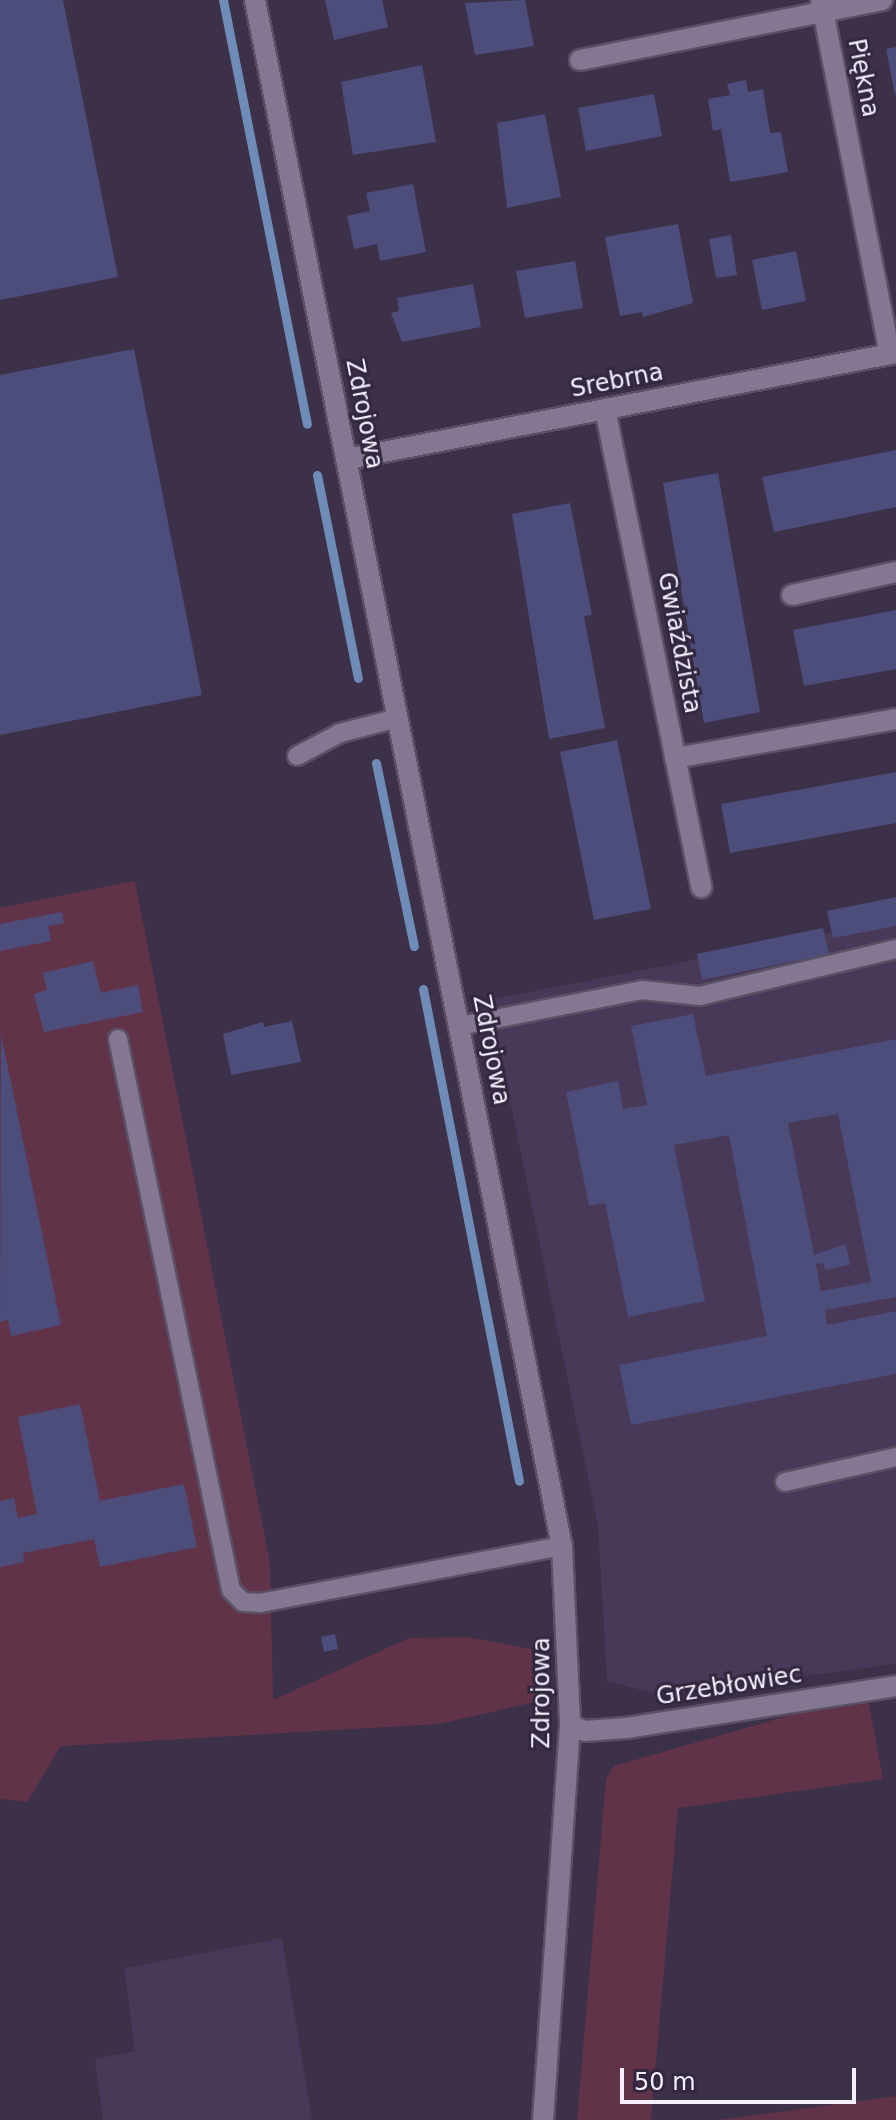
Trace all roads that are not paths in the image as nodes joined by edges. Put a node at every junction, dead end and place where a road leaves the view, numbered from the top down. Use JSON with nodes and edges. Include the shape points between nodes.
{"nodes":[{"id":1,"x":255,"y":0,"type":"edge"},
{"id":2,"x":882,"y":0,"type":"edge"},
{"id":3,"x":823,"y":6,"type":"edge"},
{"id":4,"x":580,"y":60,"type":"dead end"},
{"id":5,"x":893,"y":354,"type":"edge"},
{"id":6,"x":605,"y":409,"type":"junction"},
{"id":7,"x":347,"y":459,"type":"junction"},
{"id":8,"x":896,"y":572,"type":"edge"},
{"id":9,"x":792,"y":595,"type":"dead end"},
{"id":10,"x":398,"y":718,"type":"junction"},
{"id":11,"x":896,"y":719,"type":"edge"},
{"id":12,"x":297,"y":756,"type":"dead end"},
{"id":13,"x":675,"y":758,"type":"junction"},
{"id":14,"x":701,"y":887,"type":"dead end"},
{"id":15,"x":896,"y":949,"type":"edge"},
{"id":16,"x":459,"y":1026,"type":"junction"},
{"id":17,"x":118,"y":1039,"type":"dead end"},
{"id":18,"x":896,"y":1457,"type":"edge"},
{"id":19,"x":785,"y":1482,"type":"dead end"},
{"id":20,"x":562,"y":1546,"type":"junction"},
{"id":21,"x":896,"y":1686,"type":"edge"},
{"id":22,"x":570,"y":1725,"type":"junction"},
{"id":23,"x":543,"y":2120,"type":"edge"}],
"edges":[{"from":1,"to":7,"type":"street","name":"Zdrojowa"},
{"from":2,"to":3,"type":"street"},
{"from":3,"to":4,"type":"street"},
{"from":3,"to":5,"type":"street","name":"Piękna"},
{"from":5,"to":6,"type":"street","name":"Srebrna"},
{"from":6,"to":7,"type":"street","name":"Srebrna"},
{"from":6,"to":13,"type":"street","name":"Gwiaździsta"},
{"from":7,"to":10,"type":"street","name":"Zdrojowa"},
{"from":8,"to":9,"type":"street"},
{"from":10,"to":12,"type":"lane","via":[[340,733]]},
{"from":10,"to":16,"type":"street","name":"Zdrojowa"},
{"from":11,"to":13,"type":"street"},
{"from":13,"to":14,"type":"street","name":"Gwiaździsta"},
{"from":15,"to":16,"type":"lane","via":[[700,996],[642,990]]},
{"from":16,"to":20,"type":"street","name":"Zdrojowa"},
{"from":17,"to":20,"type":"lane","via":[[231,1590],[243,1602],[260,1603]]},
{"from":18,"to":19,"type":"lane"},
{"from":20,"to":22,"type":"street","name":"Zdrojowa"},
{"from":21,"to":22,"type":"street","name":"Grzebłowiec","via":[[626,1728],[585,1731]]},
{"from":22,"to":23,"type":"street","name":"Zdrojowa"}]}
